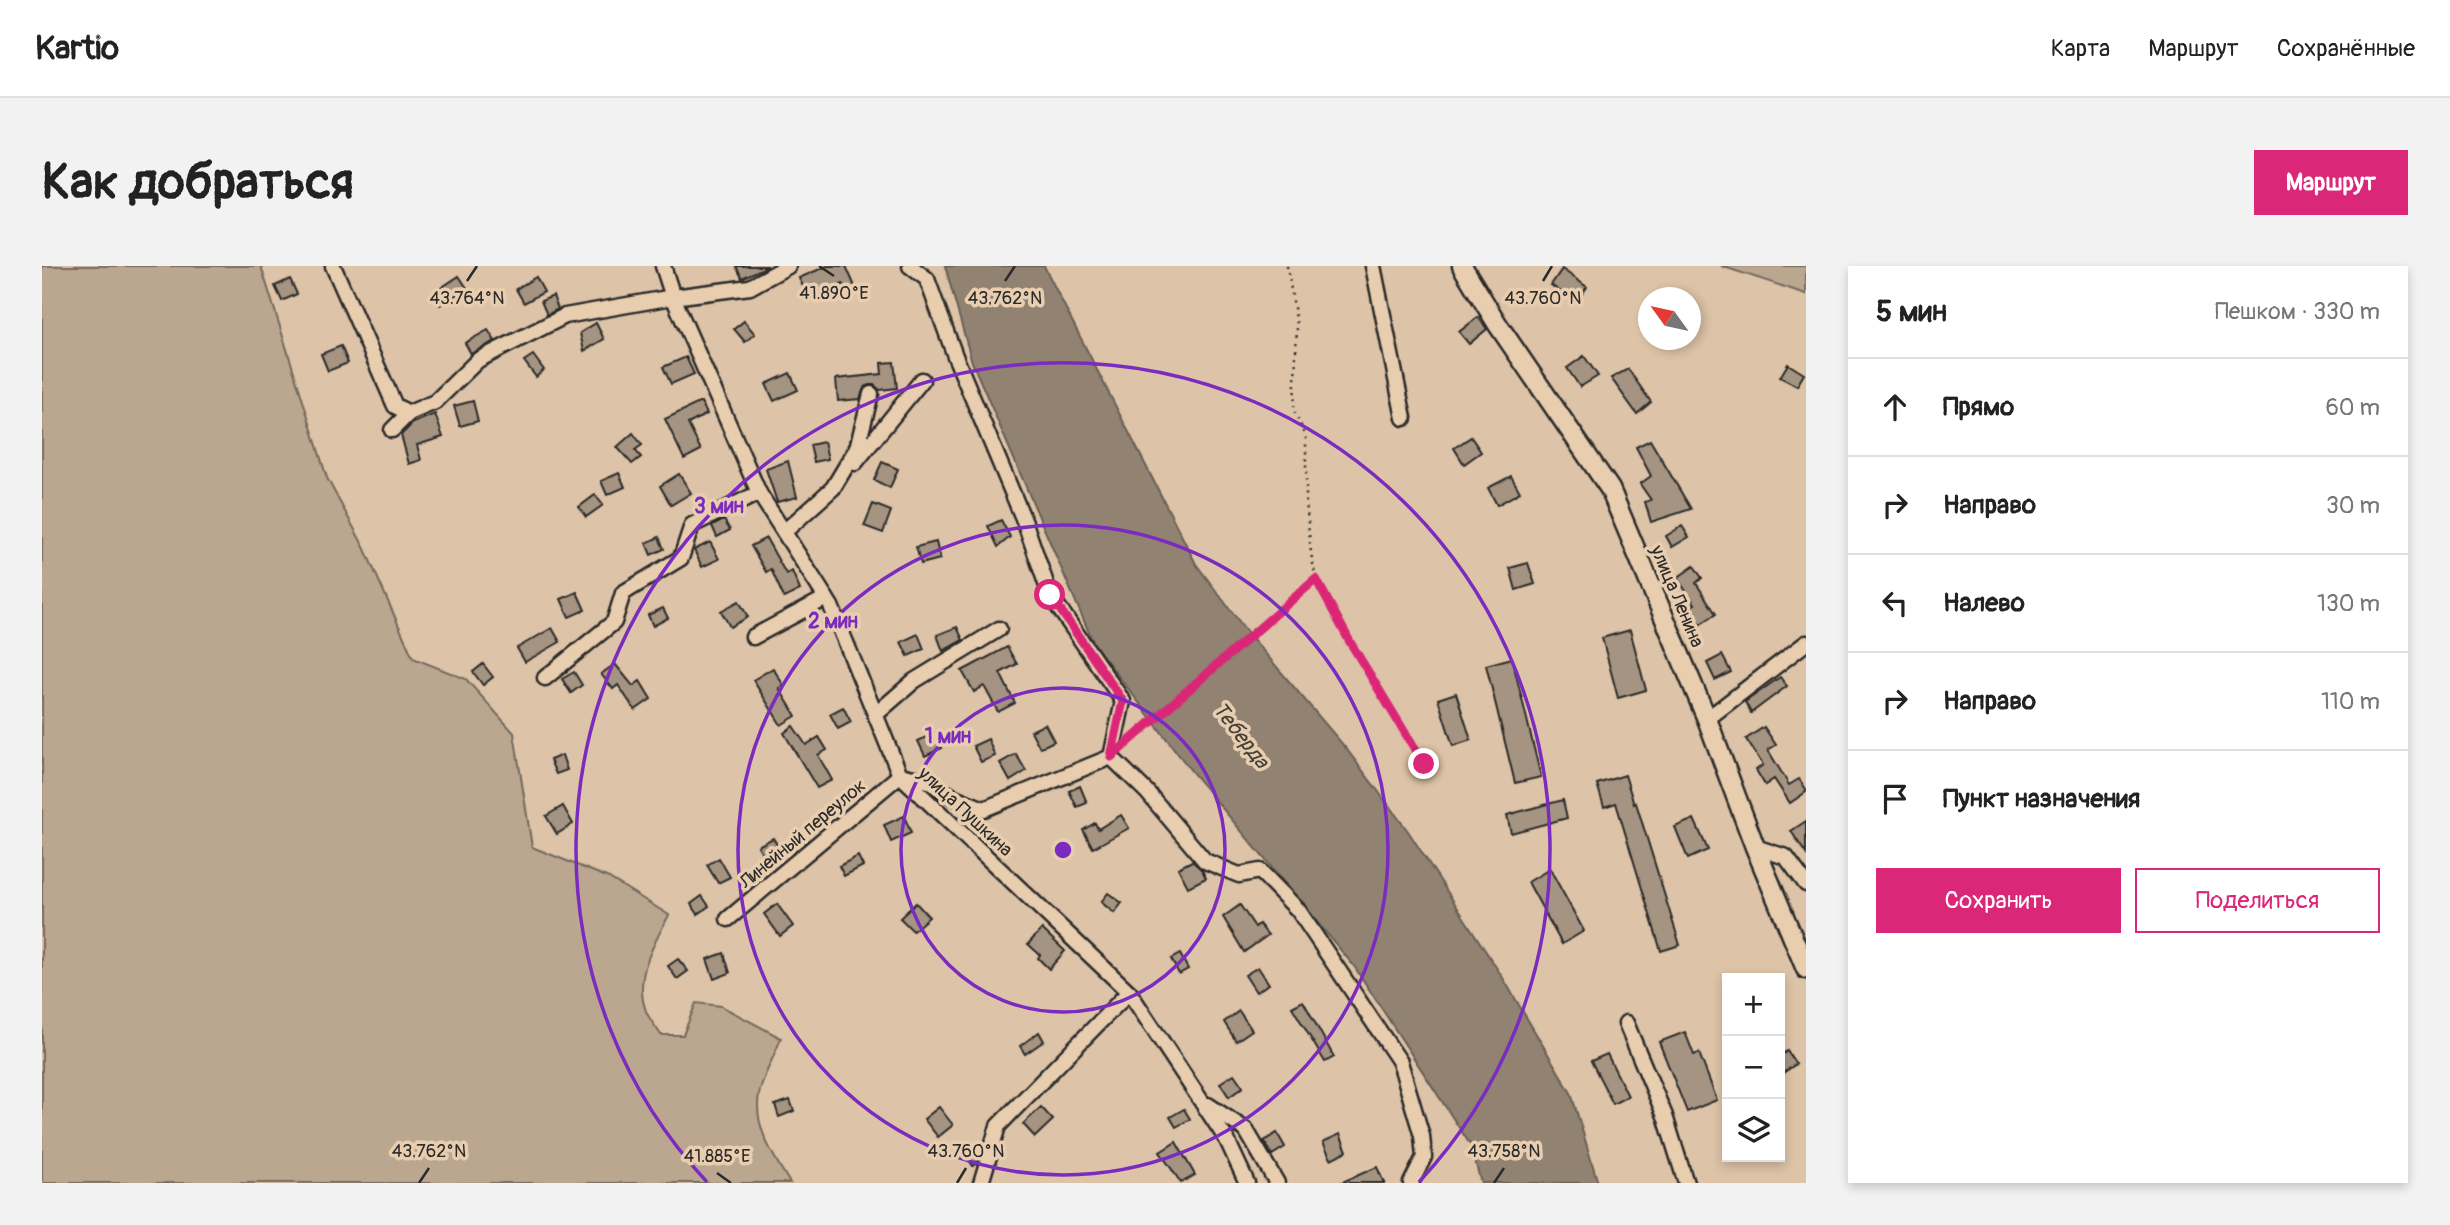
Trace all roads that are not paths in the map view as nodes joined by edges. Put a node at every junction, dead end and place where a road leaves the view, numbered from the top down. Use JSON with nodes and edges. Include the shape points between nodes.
{"nodes":[{"id":1,"x":334,"y":266,"type":"edge"},
{"id":2,"x":663,"y":266,"type":"edge"},
{"id":3,"x":788,"y":266,"type":"edge"},
{"id":4,"x":910,"y":266,"type":"edge"},
{"id":5,"x":1373,"y":266,"type":"edge"},
{"id":6,"x":1462,"y":266,"type":"edge"},
{"id":7,"x":673,"y":297,"type":"junction"},
{"id":8,"x":922,"y":380,"type":"dead end"},
{"id":9,"x":871,"y":394,"type":"dead end"},
{"id":10,"x":410,"y":414,"type":"junction"},
{"id":11,"x":1404,"y":418,"type":"dead end"},
{"id":12,"x":392,"y":430,"type":"dead end"},
{"id":13,"x":839,"y":478,"type":"junction"},
{"id":14,"x":759,"y":493,"type":"junction"},
{"id":15,"x":784,"y":532,"type":"junction"},
{"id":16,"x":826,"y":598,"type":"junction"},
{"id":17,"x":999,"y":629,"type":"dead end"},
{"id":18,"x":754,"y":636,"type":"dead end"},
{"id":19,"x":1806,"y":643,"type":"edge"},
{"id":20,"x":545,"y":678,"type":"dead end"},
{"id":21,"x":875,"y":715,"type":"junction"},
{"id":22,"x":1707,"y":719,"type":"junction"},
{"id":23,"x":1111,"y":757,"type":"junction"},
{"id":24,"x":900,"y":775,"type":"junction"},
{"id":25,"x":1755,"y":847,"type":"junction"},
{"id":26,"x":1806,"y":884,"type":"edge"},
{"id":27,"x":728,"y":919,"type":"dead end"},
{"id":28,"x":1806,"y":969,"type":"edge"},
{"id":29,"x":1129,"y":992,"type":"junction"},
{"id":30,"x":1626,"y":1023,"type":"dead end"},
{"id":31,"x":1201,"y":1100,"type":"junction"},
{"id":32,"x":981,"y":1183,"type":"edge"},
{"id":33,"x":1247,"y":1183,"type":"edge"},
{"id":34,"x":1277,"y":1183,"type":"edge"},
{"id":35,"x":1411,"y":1183,"type":"edge"},
{"id":36,"x":1686,"y":1183,"type":"edge"}],
"edges":[{"from":1,"to":10,"type":"street","via":[[395,406]]},
{"from":2,"to":7,"type":"street","name":"улица Пушкина"},
{"from":3,"to":7,"type":"street","via":[[750,287]]},
{"from":4,"to":23,"type":"street","via":[[927,279],[1050,595],[1123,701]]},
{"from":5,"to":11,"type":"street"},
{"from":6,"to":22,"type":"main road","name":"улица Ленина","via":[[1610,489]]},
{"from":7,"to":10,"type":"street","via":[[565,316],[478,359],[435,402]]},
{"from":7,"to":14,"type":"street","name":"улица Пушкина"},
{"from":8,"to":13,"type":"street","via":[[861,458]]},
{"from":9,"to":13,"type":"street","via":[[858,448]]},
{"from":10,"to":12,"type":"street"},
{"from":13,"to":15,"type":"street"},
{"from":14,"to":15,"type":"street","name":"улица Пушкина"},
{"from":14,"to":20,"type":"street","via":[[692,525],[681,558],[623,593],[614,622]]},
{"from":15,"to":16,"type":"street","name":"улица Пушкина"},
{"from":16,"to":18,"type":"street"},
{"from":16,"to":21,"type":"street","name":"улица Пушкина"},
{"from":17,"to":21,"type":"street","via":[[914,681]]},
{"from":19,"to":22,"type":"street"},
{"from":21,"to":24,"type":"street","name":"улица Пушкина"},
{"from":22,"to":25,"type":"main road","name":"улица Ленина"},
{"from":23,"to":24,"type":"street","via":[[984,809],[928,781]]},
{"from":23,"to":35,"type":"street","via":[[1205,861],[1239,875],[1260,871],[1298,910],[1400,1062],[1424,1157]]},
{"from":24,"to":27,"type":"street","name":"Линейный переулок"},
{"from":24,"to":29,"type":"street","name":"улица Пушкина"},
{"from":25,"to":26,"type":"street","via":[[1786,857]]},
{"from":25,"to":28,"type":"main road","name":"улица Ленина"},
{"from":29,"to":31,"type":"street","name":"улица Пушкина"},
{"from":29,"to":32,"type":"street","via":[[998,1126]]},
{"from":30,"to":36,"type":"street","via":[[1665,1116]]},
{"from":31,"to":33,"type":"street","name":"улица Пушкина"},
{"from":31,"to":34,"type":"street","via":[[1246,1130]]}]}
